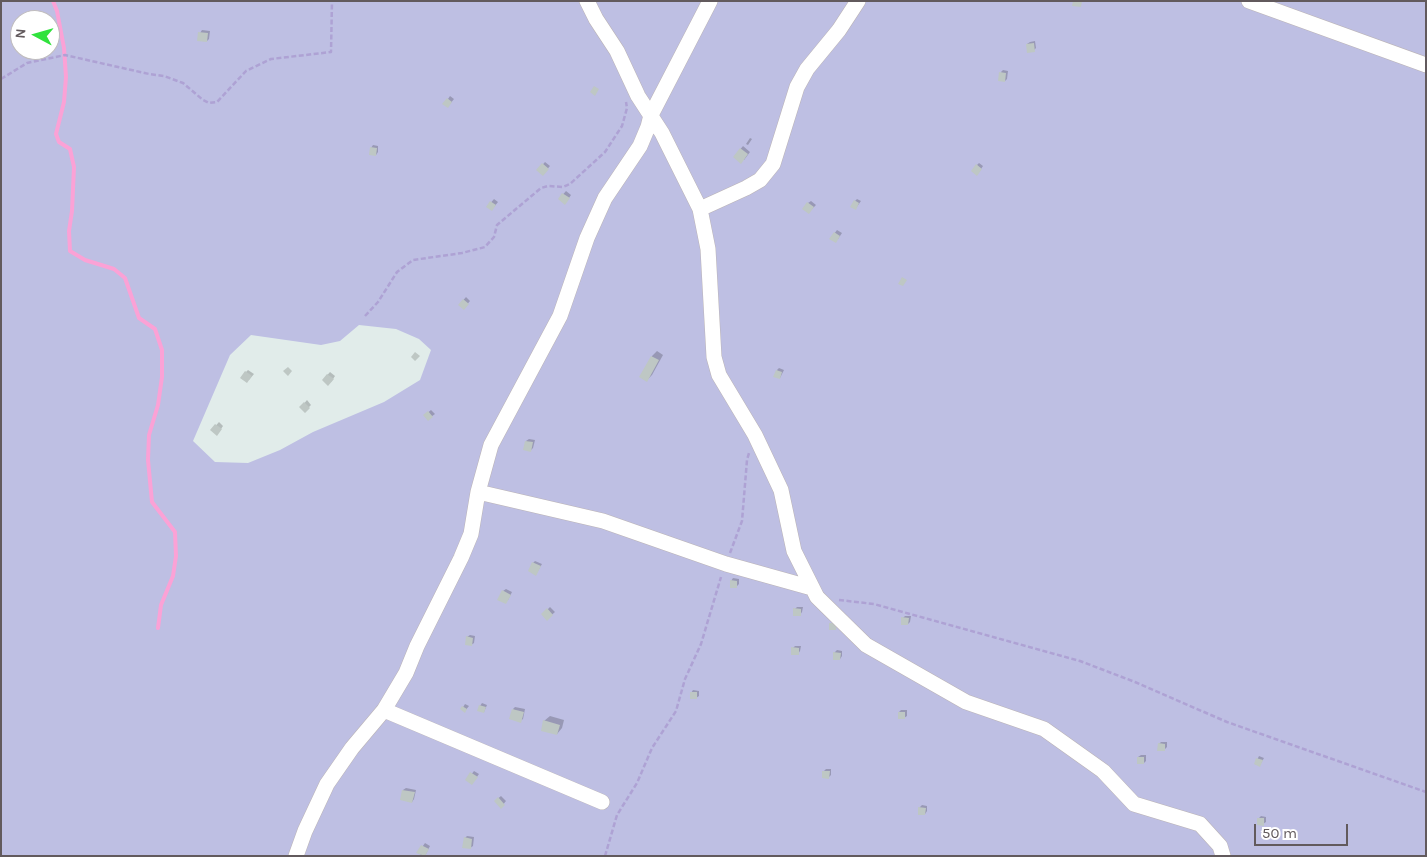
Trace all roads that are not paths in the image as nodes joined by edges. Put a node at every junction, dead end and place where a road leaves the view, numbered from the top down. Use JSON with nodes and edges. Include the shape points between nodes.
{"nodes":[{"id":1,"x":587,"y":1,"type":"edge"},
{"id":2,"x":710,"y":1,"type":"edge"},
{"id":3,"x":858,"y":1,"type":"edge"},
{"id":4,"x":1250,"y":1,"type":"edge"},
{"id":5,"x":1426,"y":65,"type":"edge"},
{"id":6,"x":651,"y":115,"type":"junction"},
{"id":7,"x":700,"y":209,"type":"junction"},
{"id":8,"x":478,"y":492,"type":"junction"},
{"id":9,"x":815,"y":593,"type":"junction"},
{"id":10,"x":384,"y":710,"type":"junction"},
{"id":11,"x":602,"y":802,"type":"dead end"},
{"id":12,"x":296,"y":856,"type":"edge"},
{"id":13,"x":1223,"y":856,"type":"edge"}],
"edges":[{"from":1,"to":6,"type":"street"},
{"from":2,"to":6,"type":"street"},
{"from":3,"to":7,"type":"street","via":[[800,81],[773,164],[760,180]]},
{"from":4,"to":5,"type":"street"},
{"from":6,"to":7,"type":"street"},
{"from":6,"to":8,"type":"street","via":[[640,146],[605,198],[587,238],[560,316],[491,445]]},
{"from":7,"to":9,"type":"street","via":[[708,249],[714,356],[719,375],[755,435],[781,490],[794,552]]},
{"from":8,"to":9,"type":"street","via":[[603,521]]},
{"from":8,"to":10,"type":"street","via":[[471,534],[461,558],[398,689]]},
{"from":9,"to":13,"type":"street","via":[[866,646],[966,702],[1044,729],[1103,771],[1134,804],[1200,824],[1220,846]]},
{"from":10,"to":11,"type":"street"},
{"from":10,"to":12,"type":"street","via":[[327,784],[304,831]]}]}
